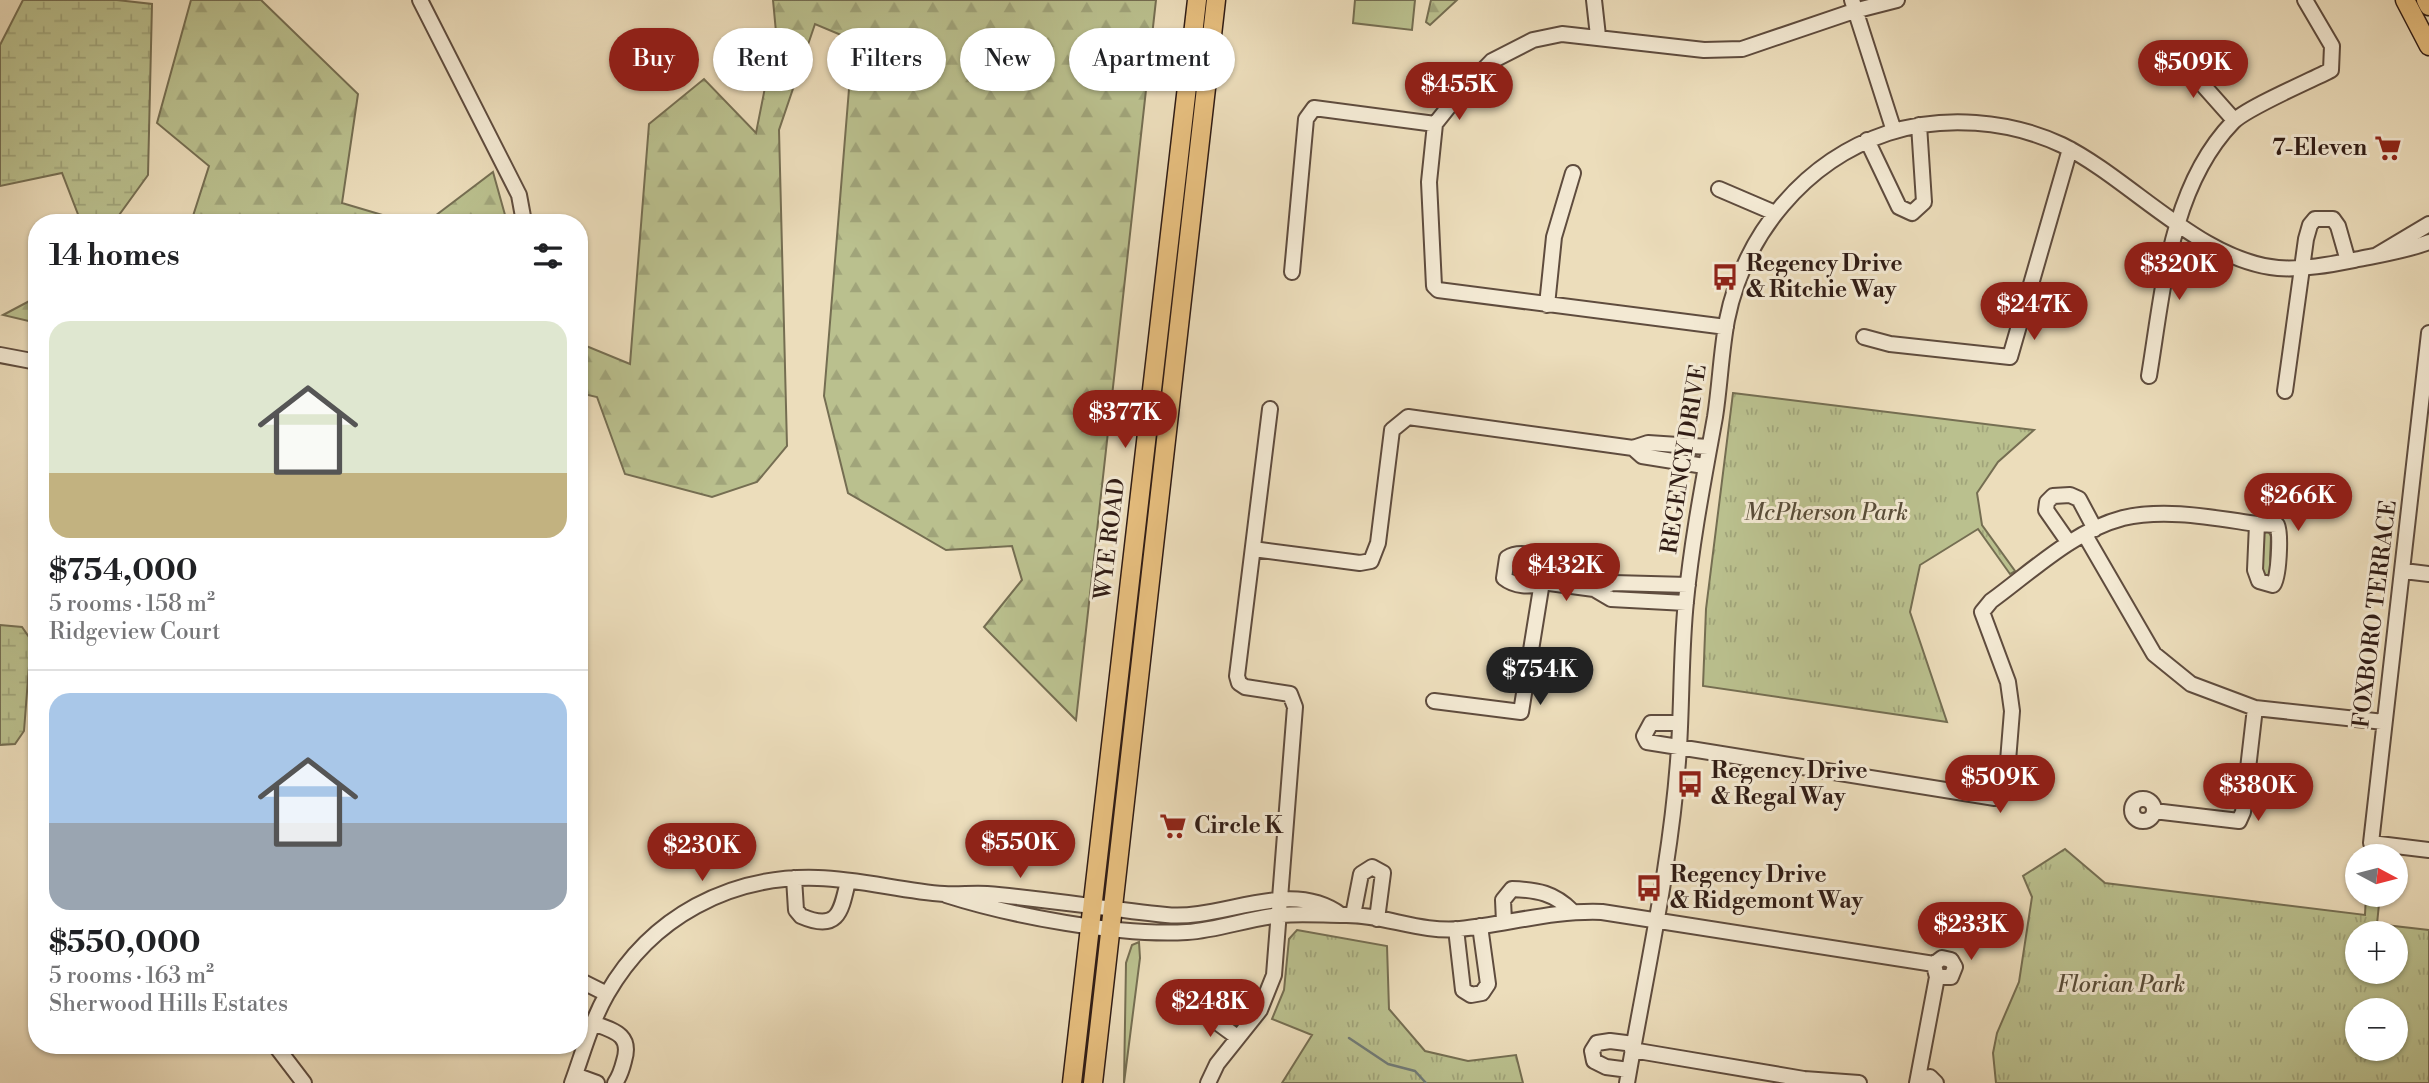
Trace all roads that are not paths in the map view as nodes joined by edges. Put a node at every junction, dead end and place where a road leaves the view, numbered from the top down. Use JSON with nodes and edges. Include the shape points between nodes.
{"nodes":[{"id":1,"x":420,"y":0,"type":"edge"},
{"id":2,"x":1197,"y":0,"type":"edge"},
{"id":3,"x":1216,"y":0,"type":"edge"},
{"id":4,"x":1594,"y":0,"type":"edge"},
{"id":5,"x":1897,"y":0,"type":"edge"},
{"id":6,"x":2305,"y":0,"type":"edge"},
{"id":7,"x":2405,"y":0,"type":"edge"},
{"id":8,"x":2426,"y":0,"type":"edge"},
{"id":9,"x":1853,"y":5,"type":"edge"},
{"id":10,"x":2429,"y":6,"type":"edge"},
{"id":11,"x":1598,"y":36,"type":"junction"},
{"id":12,"x":2429,"y":46,"type":"edge"},
{"id":13,"x":2178,"y":57,"type":"dead end"},
{"id":14,"x":2234,"y":120,"type":"junction"},
{"id":15,"x":1436,"y":124,"type":"junction"},
{"id":16,"x":1919,"y":125,"type":"junction"},
{"id":17,"x":1894,"y":131,"type":"junction"},
{"id":18,"x":1867,"y":140,"type":"junction"},
{"id":19,"x":2070,"y":149,"type":"junction"},
{"id":20,"x":1573,"y":173,"type":"dead end"},
{"id":21,"x":1719,"y":189,"type":"dead end"},
{"id":22,"x":1775,"y":213,"type":"junction"},
{"id":23,"x":523,"y":214,"type":"edge"},
{"id":24,"x":2178,"y":222,"type":"junction"},
{"id":25,"x":2429,"y":224,"type":"edge"},
{"id":26,"x":2429,"y":242,"type":"edge"},
{"id":27,"x":2377,"y":255,"type":"junction"},
{"id":28,"x":2348,"y":261,"type":"junction"},
{"id":29,"x":2304,"y":268,"type":"junction"},
{"id":30,"x":1292,"y":272,"type":"dead end"},
{"id":31,"x":1547,"y":305,"type":"junction"},
{"id":32,"x":1726,"y":327,"type":"junction"},
{"id":33,"x":2429,"y":333,"type":"edge"},
{"id":34,"x":1864,"y":337,"type":"dead end"},
{"id":35,"x":0,"y":355,"type":"edge"},
{"id":36,"x":28,"y":360,"type":"edge"},
{"id":37,"x":2149,"y":376,"type":"dead end"},
{"id":38,"x":2286,"y":391,"type":"dead end"},
{"id":39,"x":1270,"y":409,"type":"dead end"},
{"id":40,"x":2424,"y":442,"type":"edge"},
{"id":41,"x":1708,"y":447,"type":"junction"},
{"id":42,"x":1633,"y":448,"type":"junction"},
{"id":43,"x":1704,"y":466,"type":"junction"},
{"id":44,"x":2257,"y":524,"type":"dead end"},
{"id":45,"x":2090,"y":532,"type":"junction"},
{"id":46,"x":2069,"y":543,"type":"junction"},
{"id":47,"x":1253,"y":549,"type":"junction"},
{"id":48,"x":2404,"y":571,"type":"junction"},
{"id":49,"x":2429,"y":574,"type":"edge"},
{"id":50,"x":1688,"y":585,"type":"junction"},
{"id":51,"x":1594,"y":589,"type":"junction"},
{"id":52,"x":1686,"y":603,"type":"junction"},
{"id":53,"x":1434,"y":701,"type":"dead end"},
{"id":54,"x":2255,"y":708,"type":"junction"},
{"id":55,"x":2384,"y":722,"type":"junction"},
{"id":56,"x":1679,"y":723,"type":"junction"},
{"id":57,"x":1679,"y":747,"type":"junction"},
{"id":58,"x":2154,"y":811,"type":"dead end"},
{"id":59,"x":2429,"y":850,"type":"edge"},
{"id":60,"x":794,"y":878,"type":"junction"},
{"id":61,"x":848,"y":881,"type":"junction"},
{"id":62,"x":946,"y":895,"type":"junction"},
{"id":63,"x":1092,"y":905,"type":"junction"},
{"id":64,"x":1114,"y":908,"type":"junction"},
{"id":65,"x":1280,"y":908,"type":"junction"},
{"id":66,"x":1572,"y":911,"type":"junction"},
{"id":67,"x":1347,"y":915,"type":"junction"},
{"id":68,"x":1377,"y":919,"type":"junction"},
{"id":69,"x":1504,"y":922,"type":"junction"},
{"id":70,"x":1656,"y":922,"type":"junction"},
{"id":71,"x":1090,"y":924,"type":"junction"},
{"id":72,"x":1480,"y":926,"type":"junction"},
{"id":73,"x":1111,"y":927,"type":"junction"},
{"id":74,"x":1455,"y":929,"type":"junction"},
{"id":75,"x":588,"y":984,"type":"edge"},
{"id":76,"x":607,"y":994,"type":"junction"},
{"id":77,"x":1203,"y":1012,"type":"dead end"},
{"id":78,"x":593,"y":1023,"type":"junction"},
{"id":79,"x":1237,"y":1037,"type":"junction"},
{"id":80,"x":588,"y":1038,"type":"edge"},
{"id":81,"x":1633,"y":1047,"type":"junction"},
{"id":82,"x":282,"y":1054,"type":"edge"},
{"id":83,"x":582,"y":1054,"type":"edge"},
{"id":84,"x":1628,"y":1076,"type":"edge"},
{"id":85,"x":574,"y":1079,"type":"edge"},
{"id":86,"x":1919,"y":1081,"type":"edge"},
{"id":87,"x":304,"y":1083,"type":"edge"},
{"id":88,"x":597,"y":1083,"type":"edge"},
{"id":89,"x":615,"y":1083,"type":"edge"},
{"id":90,"x":1072,"y":1083,"type":"edge"},
{"id":91,"x":1093,"y":1083,"type":"edge"},
{"id":92,"x":1208,"y":1083,"type":"edge"},
{"id":93,"x":1860,"y":1083,"type":"edge"},
{"id":94,"x":1936,"y":1083,"type":"edge"}],
"edges":[{"from":1,"to":23,"type":"street","via":[[519,195]]},
{"from":2,"to":63,"type":"main road","name":"WYE ROAD"},
{"from":3,"to":64,"type":"main road","name":"WYE ROAD"},
{"from":4,"to":11,"type":"street"},
{"from":5,"to":9,"type":"street"},
{"from":6,"to":14,"type":"street","via":[[2332,46],[2331,70]]},
{"from":7,"to":12,"type":"main road"},
{"from":8,"to":10,"type":"main road"},
{"from":9,"to":11,"type":"street","via":[[1769,41],[1723,52]]},
{"from":9,"to":17,"type":"street"},
{"from":11,"to":15,"type":"street","via":[[1562,34],[1513,48],[1492,61]]},
{"from":13,"to":14,"type":"street"},
{"from":14,"to":24,"type":"street","via":[[2191,185]]},
{"from":15,"to":30,"type":"street","via":[[1314,108],[1306,119]]},
{"from":15,"to":31,"type":"street","via":[[1429,183],[1434,286]]},
{"from":16,"to":17,"type":"street","name":"REGENCY DRIVE"},
{"from":16,"to":18,"type":"street","via":[[1924,202],[1912,213],[1899,207]]},
{"from":16,"to":19,"type":"street","name":"REGENCY DRIVE","via":[[2000,126]]},
{"from":17,"to":18,"type":"street","name":"REGENCY DRIVE"},
{"from":18,"to":22,"type":"street","name":"REGENCY DRIVE","via":[[1826,164]]},
{"from":19,"to":24,"type":"street","name":"REGENCY DRIVE"},
{"from":19,"to":34,"type":"street","via":[[2010,357]]},
{"from":20,"to":31,"type":"street","via":[[1555,237]]},
{"from":21,"to":22,"type":"street"},
{"from":22,"to":32,"type":"street","name":"REGENCY DRIVE","via":[[1737,281]]},
{"from":24,"to":29,"type":"street","name":"REGENCY DRIVE","via":[[2245,261]]},
{"from":24,"to":37,"type":"street"},
{"from":25,"to":27,"type":"street","name":"REGENCY DRIVE"},
{"from":26,"to":27,"type":"street","name":"REGENCY DRIVE"},
{"from":27,"to":28,"type":"street","name":"REGENCY DRIVE"},
{"from":28,"to":29,"type":"street","name":"REGENCY DRIVE"},
{"from":28,"to":29,"type":"street","via":[[2333,219],[2315,219],[2309,225]]},
{"from":29,"to":38,"type":"street"},
{"from":31,"to":32,"type":"street"},
{"from":32,"to":41,"type":"street","name":"REGENCY DRIVE"},
{"from":33,"to":40,"type":"street","name":"FOXBORO TERRACE"},
{"from":35,"to":36,"type":"street"},
{"from":39,"to":47,"type":"street"},
{"from":40,"to":48,"type":"street","name":"FOXBORO TERRACE"},
{"from":41,"to":42,"type":"street","via":[[1648,443]]},
{"from":41,"to":43,"type":"street","name":"REGENCY DRIVE"},
{"from":42,"to":43,"type":"street","via":[[1642,456]]},
{"from":42,"to":47,"type":"street","via":[[1408,417],[1392,430],[1378,542],[1371,561]]},
{"from":43,"to":50,"type":"street","name":"REGENCY DRIVE"},
{"from":44,"to":45,"type":"street","via":[[2149,515]]},
{"from":45,"to":46,"type":"street"},
{"from":45,"to":46,"type":"street","via":[[2079,499],[2053,496],[2046,510]]},
{"from":45,"to":54,"type":"street","via":[[2154,654],[2191,684]]},
{"from":46,"to":57,"type":"street","via":[[1990,601],[1982,612],[2008,682],[2012,711],[2006,786],[2000,796]]},
{"from":47,"to":65,"type":"street","via":[[1237,676],[1245,687],[1290,694],[1295,707]]},
{"from":48,"to":49,"type":"street"},
{"from":48,"to":55,"type":"street","name":"FOXBORO TERRACE"},
{"from":50,"to":51,"type":"street","via":[[1613,583]]},
{"from":50,"to":52,"type":"street","name":"REGENCY DRIVE"},
{"from":51,"to":52,"type":"street","via":[[1611,599]]},
{"from":51,"to":53,"type":"street","via":[[1542,583],[1521,712]]},
{"from":52,"to":56,"type":"street","name":"REGENCY DRIVE"},
{"from":54,"to":55,"type":"street"},
{"from":54,"to":58,"type":"street","via":[[2239,821]]},
{"from":55,"to":59,"type":"street","name":"FOXBORO TERRACE","via":[[2371,843]]},
{"from":56,"to":57,"type":"street","name":"REGENCY DRIVE"},
{"from":56,"to":57,"type":"street","via":[[1651,723],[1644,736],[1650,744]]},
{"from":57,"to":70,"type":"street","name":"REGENCY DRIVE"},
{"from":60,"to":61,"type":"street"},
{"from":60,"to":61,"type":"street","via":[[796,910],[801,916],[830,921],[842,910]]},
{"from":60,"to":76,"type":"street","via":[[740,887],[686,910],[643,944]]},
{"from":61,"to":62,"type":"street"},
{"from":62,"to":63,"type":"street","via":[[983,894]]},
{"from":62,"to":71,"type":"street"},
{"from":63,"to":64,"type":"street"},
{"from":63,"to":71,"type":"main road","name":"WYE ROAD"},
{"from":64,"to":65,"type":"street","via":[[1185,916]]},
{"from":64,"to":73,"type":"main road","name":"WYE ROAD"},
{"from":65,"to":67,"type":"street","via":[[1315,902]]},
{"from":65,"to":73,"type":"street","via":[[1188,932]]},
{"from":65,"to":79,"type":"street","via":[[1271,986],[1260,1010]]},
{"from":66,"to":69,"type":"street"},
{"from":66,"to":69,"type":"street","via":[[1547,892],[1512,889],[1503,900]]},
{"from":66,"to":70,"type":"street"},
{"from":67,"to":68,"type":"street"},
{"from":67,"to":68,"type":"street","via":[[1361,874],[1372,867],[1383,873]]},
{"from":68,"to":74,"type":"street"},
{"from":69,"to":72,"type":"street"},
{"from":70,"to":81,"type":"street","name":"REGENCY DRIVE"},
{"from":70,"to":86,"type":"street","via":[[1936,971]]},
{"from":71,"to":73,"type":"street"},
{"from":71,"to":90,"type":"main road","name":"WYE ROAD"},
{"from":72,"to":74,"type":"street"},
{"from":72,"to":74,"type":"street","via":[[1488,984],[1482,993],[1471,995],[1463,989]]},
{"from":73,"to":91,"type":"main road","name":"WYE ROAD"},
{"from":75,"to":76,"type":"street"},
{"from":76,"to":78,"type":"street"},
{"from":77,"to":79,"type":"street"},
{"from":78,"to":80,"type":"street"},
{"from":78,"to":89,"type":"street","via":[[620,1033],[627,1041]]},
{"from":79,"to":92,"type":"street"},
{"from":81,"to":84,"type":"street","name":"REGENCY DRIVE"},
{"from":81,"to":84,"type":"street","name":"REGENCY DRIVE","via":[[1610,1041],[1597,1043],[1592,1051],[1594,1061]]},
{"from":81,"to":93,"type":"street","via":[[1804,1079]]},
{"from":82,"to":87,"type":"street"},
{"from":83,"to":85,"type":"street"},
{"from":85,"to":88,"type":"street"},
{"from":86,"to":94,"type":"street","via":[[1930,1077]]}]}
